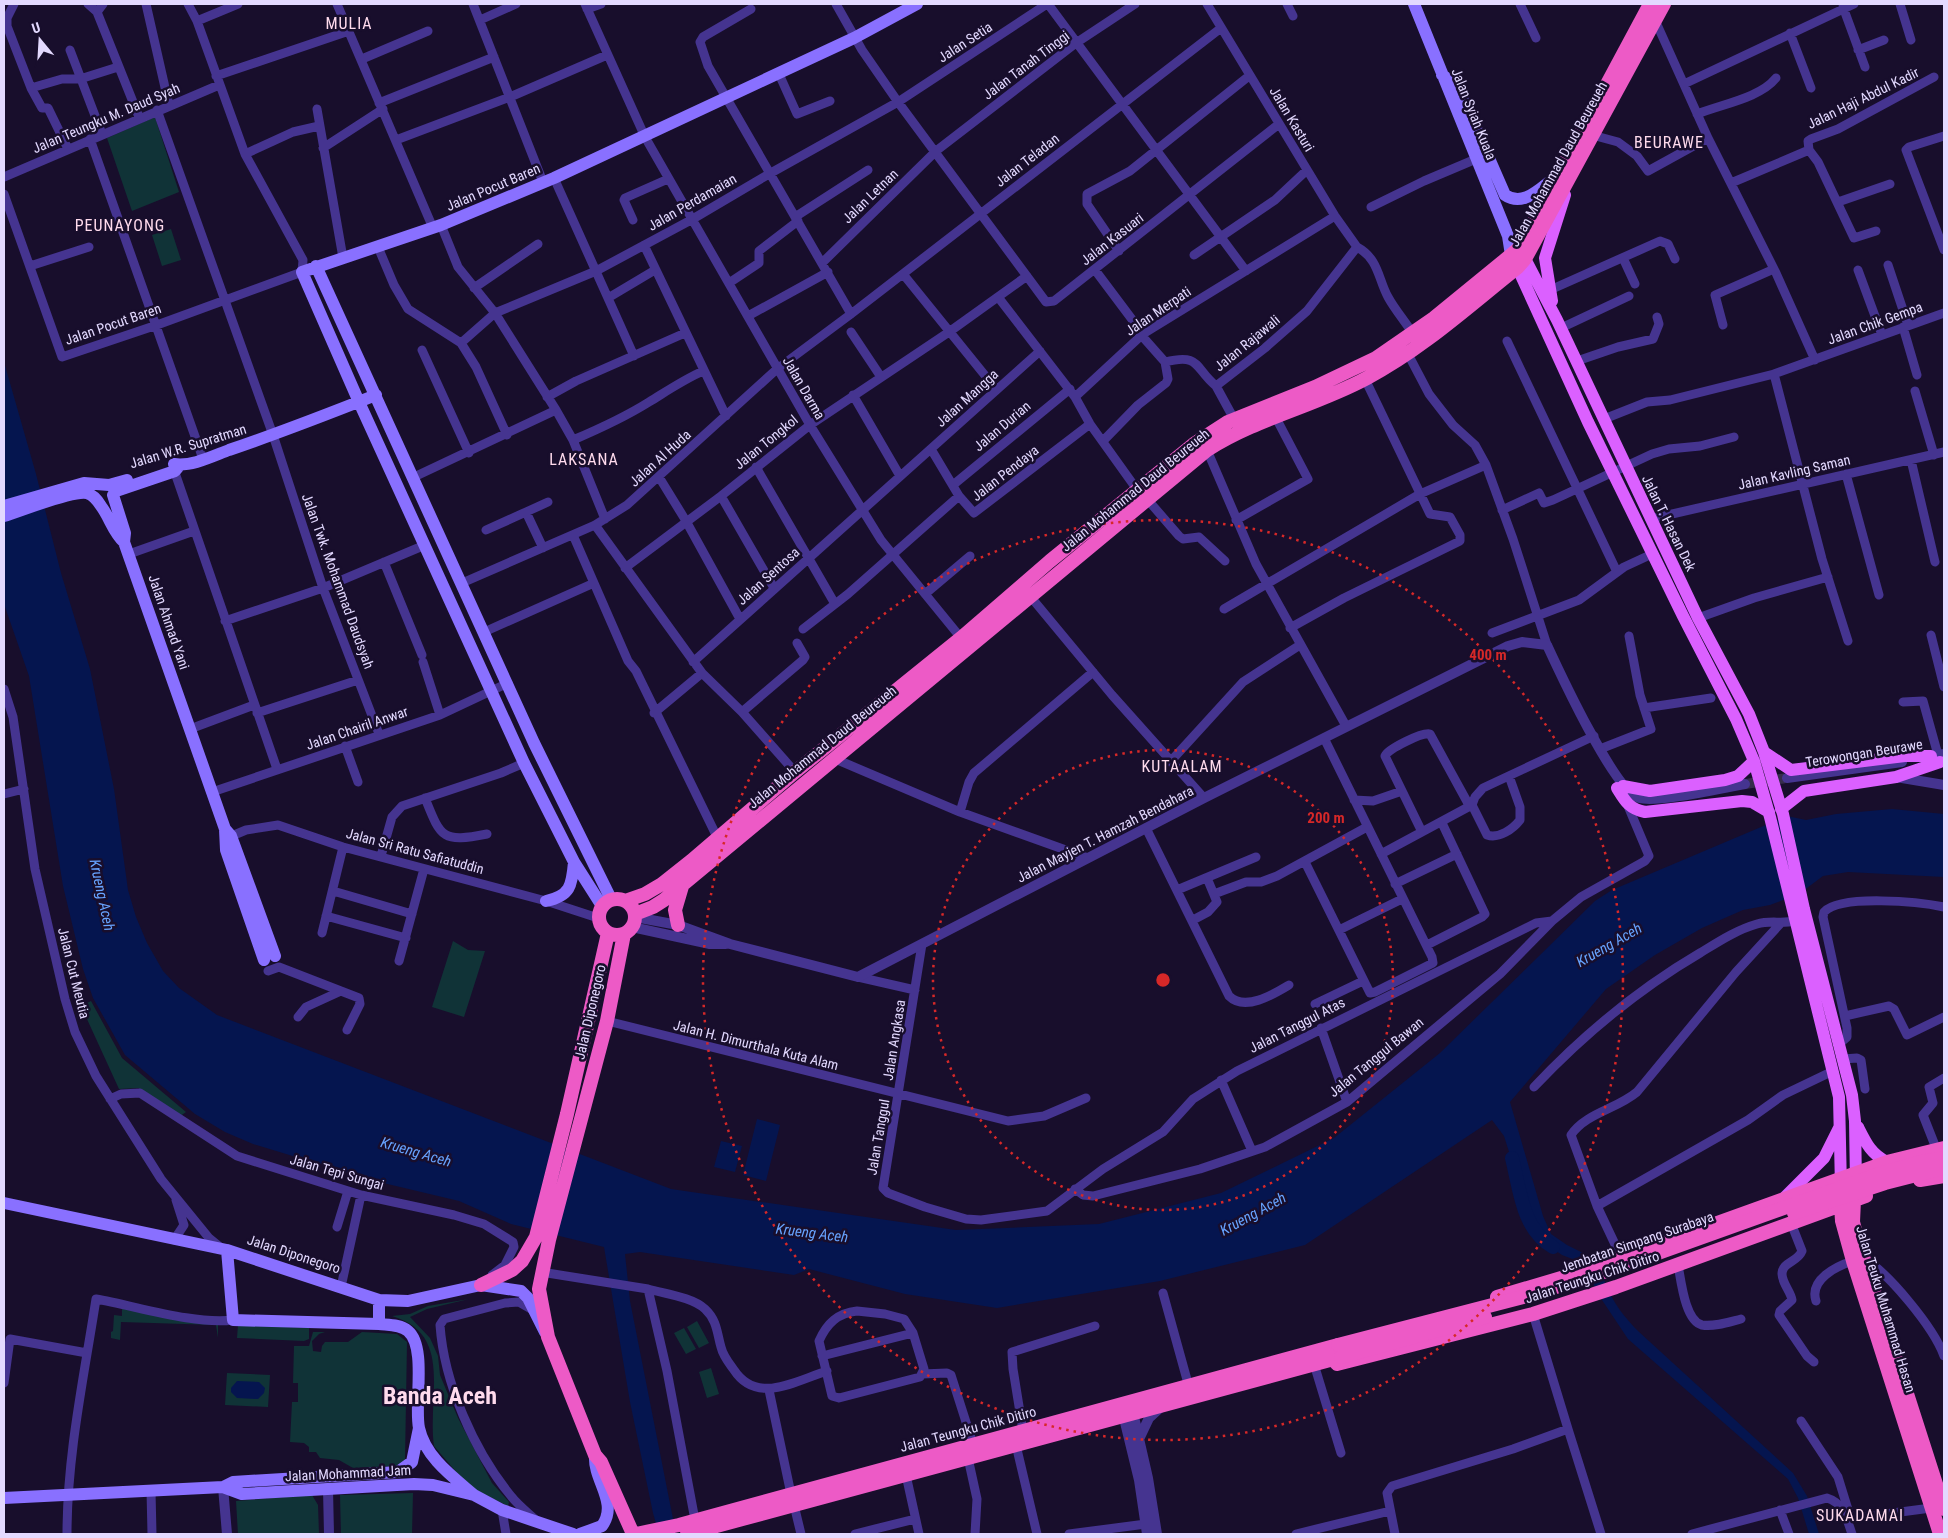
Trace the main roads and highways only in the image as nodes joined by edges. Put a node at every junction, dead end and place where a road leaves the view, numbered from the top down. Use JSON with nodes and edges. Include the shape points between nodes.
{"nodes":[{"id":1,"x":917,"y":4,"type":"edge"},
{"id":2,"x":1414,"y":4,"type":"edge"},
{"id":3,"x":1650,"y":4,"type":"edge"},
{"id":4,"x":1664,"y":4,"type":"edge"},
{"id":5,"x":1442,"y":75,"type":"junction"},
{"id":6,"x":1574,"y":168,"type":"junction"},
{"id":7,"x":1557,"y":176,"type":"junction"},
{"id":8,"x":1518,"y":257,"type":"junction"},
{"id":9,"x":316,"y":266,"type":"junction"},
{"id":10,"x":1554,"y":314,"type":"junction"},
{"id":11,"x":376,"y":395,"type":"junction"},
{"id":12,"x":359,"y":402,"type":"junction"},
{"id":13,"x":176,"y":467,"type":"junction"},
{"id":14,"x":52,"y":495,"type":"junction"},
{"id":15,"x":1143,"y":495,"type":"junction"},
{"id":16,"x":4,"y":506,"type":"edge"},
{"id":17,"x":4,"y":516,"type":"edge"},
{"id":18,"x":127,"y":548,"type":"junction"},
{"id":19,"x":1764,"y":752,"type":"junction"},
{"id":20,"x":1940,"y":758,"type":"edge"},
{"id":21,"x":1754,"y":760,"type":"junction"},
{"id":22,"x":1776,"y":813,"type":"junction"},
{"id":23,"x":574,"y":862,"type":"junction"},
{"id":24,"x":684,"y":882,"type":"junction"},
{"id":25,"x":546,"y":901,"type":"road end"},
{"id":26,"x":609,"y":906,"type":"junction"},
{"id":27,"x":1797,"y":914,"type":"junction"},
{"id":28,"x":632,"y":923,"type":"junction"},
{"id":29,"x":678,"y":925,"type":"road end"},
{"id":30,"x":608,"y":933,"type":"junction"},
{"id":31,"x":269,"y":962,"type":"road end"},
{"id":32,"x":1833,"y":1045,"type":"junction"},
{"id":33,"x":573,"y":1119,"type":"junction"},
{"id":34,"x":1855,"y":1120,"type":"junction"},
{"id":35,"x":1840,"y":1124,"type":"junction"},
{"id":36,"x":1942,"y":1151,"type":"edge"},
{"id":37,"x":1887,"y":1162,"type":"junction"},
{"id":38,"x":1944,"y":1168,"type":"edge"},
{"id":39,"x":1857,"y":1173,"type":"junction"},
{"id":40,"x":1944,"y":1176,"type":"edge"},
{"id":41,"x":1842,"y":1178,"type":"junction"},
{"id":42,"x":1784,"y":1198,"type":"junction"},
{"id":43,"x":1854,"y":1200,"type":"junction"},
{"id":44,"x":4,"y":1203,"type":"edge"},
{"id":45,"x":1841,"y":1205,"type":"junction"},
{"id":46,"x":542,"y":1239,"type":"junction"},
{"id":47,"x":225,"y":1250,"type":"junction"},
{"id":48,"x":1858,"y":1260,"type":"junction"},
{"id":49,"x":480,"y":1286,"type":"junction"},
{"id":50,"x":379,"y":1300,"type":"junction"},
{"id":51,"x":378,"y":1324,"type":"junction"},
{"id":52,"x":548,"y":1337,"type":"junction"},
{"id":53,"x":1339,"y":1351,"type":"junction"},
{"id":54,"x":1315,"y":1366,"type":"junction"},
{"id":55,"x":1127,"y":1409,"type":"junction"},
{"id":56,"x":419,"y":1428,"type":"junction"},
{"id":57,"x":595,"y":1455,"type":"junction"},
{"id":58,"x":224,"y":1487,"type":"junction"},
{"id":59,"x":474,"y":1495,"type":"junction"},
{"id":60,"x":4,"y":1498,"type":"edge"},
{"id":61,"x":793,"y":1500,"type":"junction"},
{"id":62,"x":1941,"y":1507,"type":"edge"},
{"id":63,"x":686,"y":1532,"type":"edge"},
{"id":64,"x":573,"y":1534,"type":"edge"},
{"id":65,"x":580,"y":1534,"type":"edge"},
{"id":66,"x":635,"y":1534,"type":"edge"},
{"id":67,"x":1940,"y":1534,"type":"edge"}],
"edges":[{"from":1,"to":9,"type":"main road","name":"Jalan Pocut Baren","via":[[780,74],[549,180],[437,227]]},
{"from":2,"to":5,"type":"main road","name":"Jalan Syiah Kuala"},
{"from":3,"to":7,"type":"highway","name":"Jalan Mohammad Daud Beureueh"},
{"from":4,"to":6,"type":"highway","name":"Jalan Mohammad Daud Beureueh"},
{"from":5,"to":7,"type":"main road","via":[[1457,85],[1505,195],[1516,201],[1526,199]]},
{"from":5,"to":8,"type":"main road","name":"Jalan Syiah Kuala"},
{"from":6,"to":8,"type":"highway","name":"Jalan Mohammad Daud Beureueh"},
{"from":6,"to":10,"type":"main road","via":[[1544,258]]},
{"from":7,"to":8,"type":"highway","name":"Jalan Mohammad Daud Beureueh"},
{"from":8,"to":10,"type":"main road","name":"Jalan T. Hasan Dek"},
{"from":8,"to":15,"type":"highway","name":"Jalan Mohammad Daud Beureueh","via":[[1376,358],[1234,419],[1194,444]]},
{"from":8,"to":15,"type":"highway","name":"Jalan Mohammad Daud Beureueh","via":[[1408,354],[1365,379],[1232,434]]},
{"from":8,"to":21,"type":"main road","name":"Jalan T. Hasan Dek","via":[[1612,473]]},
{"from":9,"to":11,"type":"main road"},
{"from":9,"to":12,"type":"main road","name":"Jalan Pocut Baren","via":[[303,266]]},
{"from":10,"to":19,"type":"main road","name":"Jalan T. Hasan Dek","via":[[1698,618],[1738,690]]},
{"from":11,"to":12,"type":"main road","name":"Jalan W.R. Supratman"},
{"from":11,"to":26,"type":"main road"},
{"from":12,"to":13,"type":"main road","name":"Jalan W.R. Supratman"},
{"from":12,"to":23,"type":"main road","via":[[524,763]]},
{"from":13,"to":14,"type":"main road","name":"Jalan W.R. Supratman","via":[[109,485],[84,483]]},
{"from":13,"to":18,"type":"main road","name":"Jalan Ahmad Yani","via":[[114,494]]},
{"from":14,"to":16,"type":"main road","name":"Jalan W.R. Supratman"},
{"from":14,"to":17,"type":"main road"},
{"from":14,"to":18,"type":"main road","via":[[81,493],[93,496]]},
{"from":15,"to":24,"type":"highway","name":"Jalan Mohammad Daud Beureueh","via":[[1030,596]]},
{"from":15,"to":26,"type":"highway","name":"Jalan Mohammad Daud Beureueh","via":[[1056,556],[662,884],[645,894]]},
{"from":18,"to":31,"type":"main road","name":"Jalan Ahmad Yani"},
{"from":19,"to":20,"type":"main road","via":[[1792,770],[1905,756]]},
{"from":19,"to":22,"type":"main road","name":"Jalan T. Hasan Dek"},
{"from":20,"to":22,"type":"main road","via":[[1896,777],[1804,791]]},
{"from":21,"to":22,"type":"main road","name":"Jalan T. Hasan Dek"},
{"from":21,"to":22,"type":"main road","via":[[1742,774],[1726,780],[1650,791],[1620,787],[1628,806],[1645,812],[1742,801]]},
{"from":22,"to":27,"type":"main road"},
{"from":23,"to":25,"type":"main road","via":[[573,879],[568,890],[559,898]]},
{"from":23,"to":26,"type":"main road"},
{"from":24,"to":28,"type":"highway","name":"Jalan Mohammad Daud Beureueh"},
{"from":24,"to":29,"type":"highway","via":[[675,910]]},
{"from":26,"to":28,"type":"highway","via":[[632,906]]},
{"from":26,"to":30,"type":"highway","via":[[601,927]]},
{"from":27,"to":32,"type":"main road","name":"Jalan Teuku Muhammad Hasan"},
{"from":27,"to":32,"type":"main road","name":"Jalan Teuku Muhammad Hasan","via":[[1825,988]]},
{"from":28,"to":30,"type":"highway"},
{"from":28,"to":33,"type":"highway","name":"Jalan Diponegoro","via":[[607,1021]]},
{"from":30,"to":33,"type":"highway"},
{"from":32,"to":34,"type":"main road","name":"Jalan Teuku Muhammad Hasan","via":[[1843,1060]]},
{"from":32,"to":35,"type":"main road","name":"Jalan Teuku Muhammad Hasan"},
{"from":33,"to":46,"type":"highway"},
{"from":34,"to":37,"type":"main road","via":[[1870,1151]]},
{"from":34,"to":39,"type":"main road","name":"Jalan Teuku Muhammad Hasan"},
{"from":35,"to":41,"type":"main road","name":"Jalan Teuku Muhammad Hasan"},
{"from":35,"to":42,"type":"main road","via":[[1824,1158]]},
{"from":36,"to":37,"type":"highway","name":"Jalan Teungku Chik Ditiro"},
{"from":36,"to":53,"type":"highway","name":"Jembatan Simpang Surabaya","bridge":true,"via":[[1920,1162],[1878,1174],[1619,1267]]},
{"from":37,"to":39,"type":"highway","name":"Jalan Teungku Chik Ditiro"},
{"from":38,"to":53,"type":"highway","name":"Jembatan Simpang Surabaya","bridge":true,"via":[[1909,1175],[1827,1202],[1616,1278],[1531,1304]]},
{"from":39,"to":41,"type":"highway","name":"Jalan Teungku Chik Ditiro"},
{"from":39,"to":43,"type":"main road","name":"Jalan Teuku Muhammad Hasan"},
{"from":40,"to":43,"type":"highway","name":"Jalan Teungku Chik Ditiro","via":[[1892,1187]]},
{"from":41,"to":42,"type":"highway","name":"Jalan Teungku Chik Ditiro"},
{"from":41,"to":45,"type":"main road","name":"Jalan Teuku Muhammad Hasan"},
{"from":42,"to":54,"type":"highway","name":"Jalan Teungku Chik Ditiro","via":[[1578,1273],[1334,1339]]},
{"from":43,"to":45,"type":"highway","name":"Jalan Teungku Chik Ditiro"},
{"from":43,"to":48,"type":"highway","name":"Jalan Teuku Muhammad Hasan"},
{"from":44,"to":47,"type":"main road","name":"Jalan Diponegoro"},
{"from":45,"to":48,"type":"highway","name":"Jalan Teuku Muhammad Hasan","via":[[1842,1221]]},
{"from":45,"to":54,"type":"highway","name":"Jalan Teungku Chik Ditiro","via":[[1533,1314],[1349,1362]]},
{"from":46,"to":49,"type":"highway","via":[[512,1270]]},
{"from":46,"to":52,"type":"highway","via":[[539,1289]]},
{"from":47,"to":50,"type":"main road","name":"Jalan Diponegoro"},
{"from":47,"to":51,"type":"main road","via":[[233,1320]]},
{"from":48,"to":62,"type":"highway","name":"Jalan Teuku Muhammad Hasan"},
{"from":49,"to":50,"type":"main road","name":"Jalan Diponegoro","via":[[408,1301]]},
{"from":49,"to":52,"type":"main road","name":"Jalan Diponegoro","via":[[521,1291]]},
{"from":50,"to":51,"type":"main road"},
{"from":51,"to":56,"type":"main road","via":[[399,1326],[414,1338]]},
{"from":52,"to":57,"type":"highway"},
{"from":53,"to":54,"type":"highway","name":"Jalan Teungku Chik Ditiro"},
{"from":54,"to":55,"type":"highway","name":"Jalan Teungku Chik Ditiro","via":[[1163,1405]]},
{"from":54,"to":55,"type":"highway","name":"Jalan Teungku Chik Ditiro","via":[[1189,1386]]},
{"from":55,"to":61,"type":"highway","name":"Jalan Teungku Chik Ditiro","via":[[1016,1445],[906,1475]]},
{"from":55,"to":61,"type":"highway","name":"Jalan Teungku Chik Ditiro","via":[[973,1444]]},
{"from":56,"to":58,"type":"main road","name":"Jalan Mohammad Jam","via":[[412,1462],[398,1472],[233,1482]]},
{"from":56,"to":59,"type":"main road","via":[[440,1465]]},
{"from":57,"to":65,"type":"main road","via":[[596,1472],[609,1512],[602,1526]]},
{"from":57,"to":66,"type":"highway"},
{"from":58,"to":59,"type":"main road","name":"Jalan Mohammad Jam","via":[[242,1494],[414,1484]]},
{"from":58,"to":60,"type":"main road","name":"Jalan Mohammad Jam"},
{"from":59,"to":64,"type":"main road","via":[[502,1510]]},
{"from":61,"to":63,"type":"highway","name":"Jalan Teungku Chik Ditiro"},
{"from":61,"to":63,"type":"highway","name":"Jalan Teungku Chik Ditiro","via":[[695,1520]]},
{"from":62,"to":67,"type":"highway","name":"Jalan Teuku Muhammad Hasan"},
{"from":63,"to":66,"type":"highway","name":"Jalan Teungku Chik Ditiro"}]}
